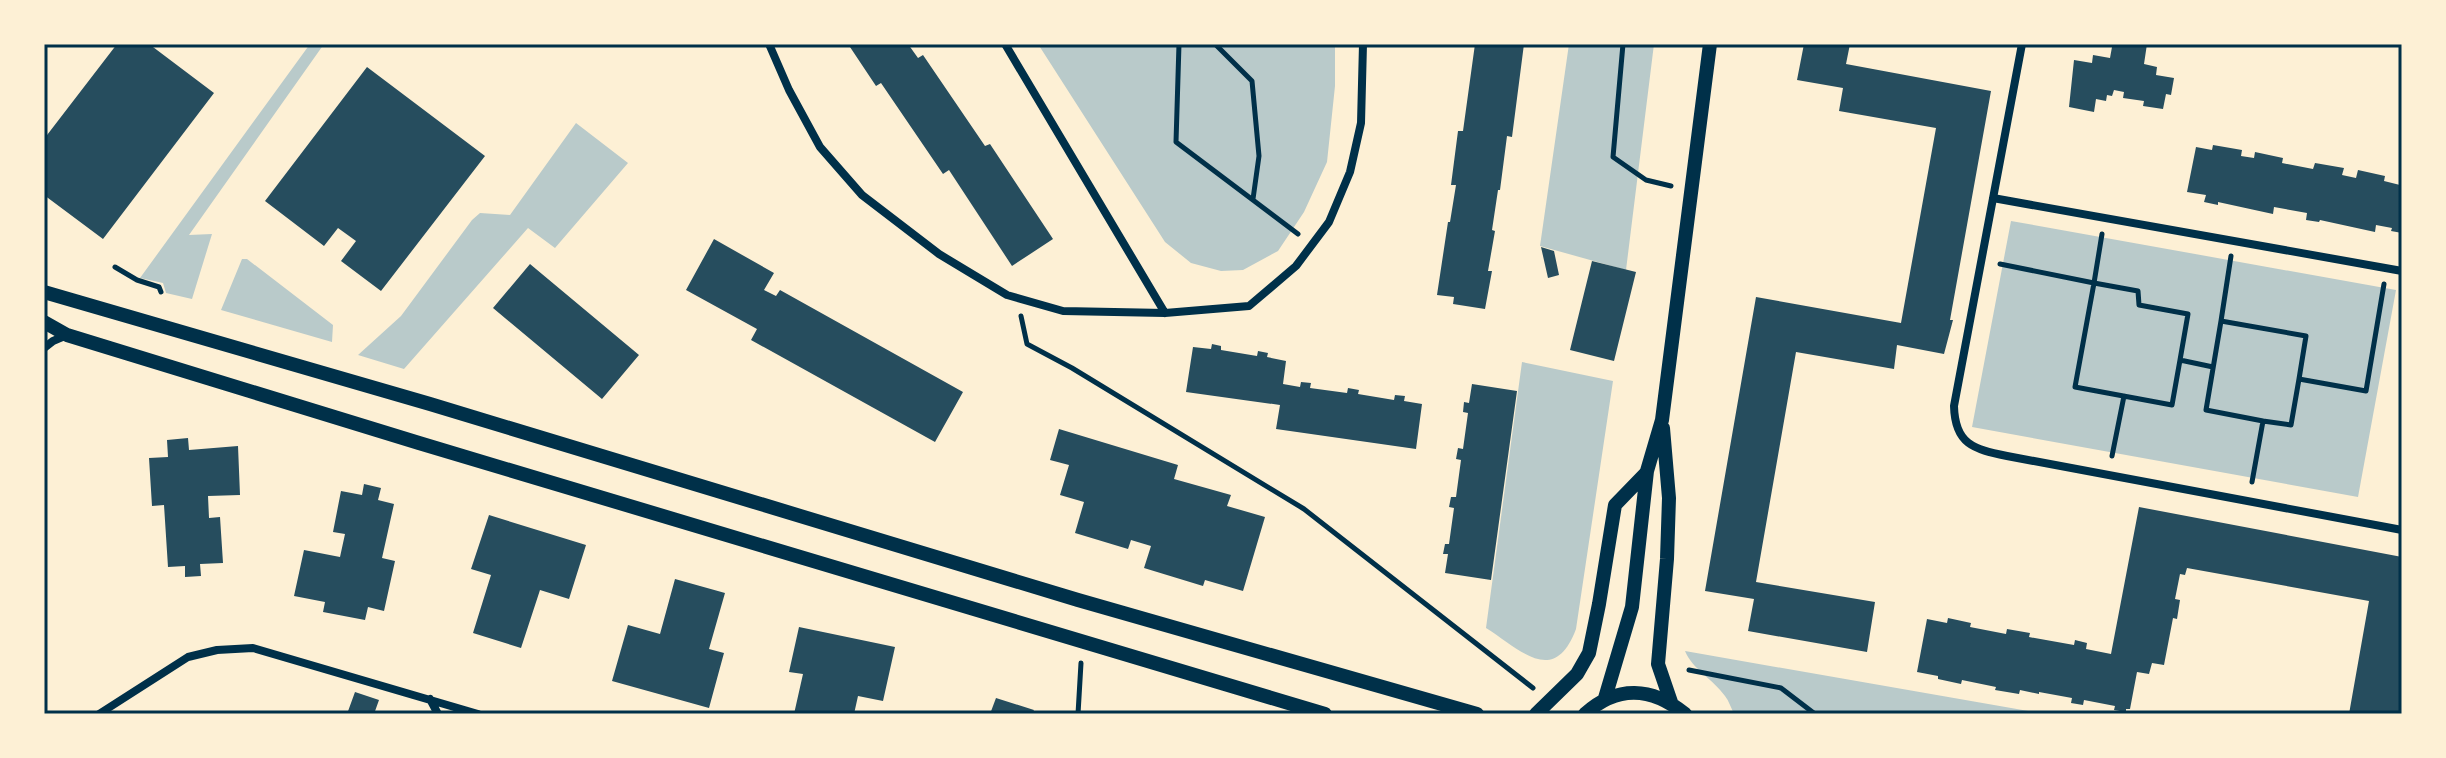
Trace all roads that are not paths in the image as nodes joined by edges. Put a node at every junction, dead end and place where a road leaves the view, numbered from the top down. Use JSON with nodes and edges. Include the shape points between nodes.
{"nodes":[{"id":1,"x":769,"y":44,"type":"edge"},
{"id":2,"x":1005,"y":44,"type":"edge"},
{"id":3,"x":1363,"y":44,"type":"edge"},
{"id":4,"x":1710,"y":44,"type":"edge"},
{"id":5,"x":2022,"y":44,"type":"edge"},
{"id":6,"x":1993,"y":198,"type":"junction"},
{"id":7,"x":2402,"y":271,"type":"edge"},
{"id":8,"x":44,"y":292,"type":"edge"},
{"id":9,"x":1165,"y":313,"type":"junction"},
{"id":10,"x":44,"y":322,"type":"edge"},
{"id":11,"x":67,"y":335,"type":"junction"},
{"id":12,"x":44,"y":348,"type":"edge"},
{"id":13,"x":1662,"y":420,"type":"junction"},
{"id":14,"x":1647,"y":471,"type":"junction"},
{"id":15,"x":2402,"y":530,"type":"edge"},
{"id":16,"x":1605,"y":698,"type":"junction"},
{"id":17,"x":430,"y":699,"type":"junction"},
{"id":18,"x":1671,"y":702,"type":"junction"},
{"id":19,"x":99,"y":714,"type":"edge"},
{"id":20,"x":438,"y":714,"type":"edge"},
{"id":21,"x":478,"y":714,"type":"edge"},
{"id":22,"x":1325,"y":714,"type":"edge"},
{"id":23,"x":1477,"y":714,"type":"edge"},
{"id":24,"x":1536,"y":714,"type":"edge"},
{"id":25,"x":1585,"y":714,"type":"edge"},
{"id":26,"x":1685,"y":714,"type":"edge"}],
"edges":[{"from":1,"to":9,"type":"street","via":[[820,147],[862,195],[939,254],[1007,295],[1063,311]]},
{"from":2,"to":9,"type":"street"},
{"from":3,"to":9,"type":"street","via":[[1361,123],[1350,172],[1329,222],[1296,266],[1249,306]]},
{"from":4,"to":13,"type":"street"},
{"from":5,"to":6,"type":"street"},
{"from":6,"to":7,"type":"street"},
{"from":6,"to":15,"type":"street","via":[[1954,406],[1954,425],[1965,440],[1980,450]]},
{"from":8,"to":23,"type":"street"},
{"from":10,"to":11,"type":"street"},
{"from":11,"to":12,"type":"street"},
{"from":11,"to":22,"type":"street"},
{"from":13,"to":14,"type":"street"},
{"from":13,"to":18,"type":"street","via":[[1669,498],[1658,664]]},
{"from":14,"to":16,"type":"street","via":[[1632,607]]},
{"from":14,"to":24,"type":"street","via":[[1615,505],[1589,653],[1577,674]]},
{"from":16,"to":18,"type":"street","via":[[1627,692]]},
{"from":16,"to":25,"type":"street"},
{"from":17,"to":19,"type":"street","via":[[253,648],[188,657]]},
{"from":17,"to":20,"type":"street"},
{"from":17,"to":21,"type":"street"},
{"from":18,"to":26,"type":"street"}]}
